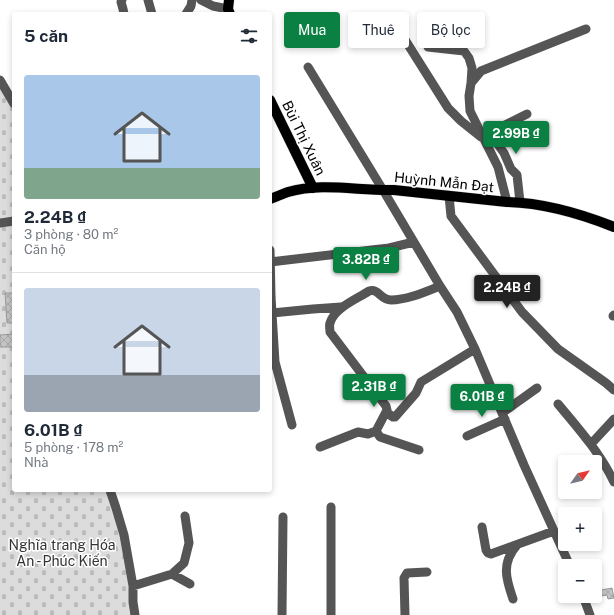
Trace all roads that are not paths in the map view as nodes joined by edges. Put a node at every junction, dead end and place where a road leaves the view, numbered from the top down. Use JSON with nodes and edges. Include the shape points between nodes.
{"nodes":[{"id":1,"x":122,"y":0,"type":"edge"},
{"id":2,"x":148,"y":0,"type":"edge"},
{"id":3,"x":192,"y":0,"type":"edge"},
{"id":4,"x":201,"y":0,"type":"edge"},
{"id":5,"x":229,"y":8,"type":"edge"},
{"id":6,"x":124,"y":12,"type":"edge"},
{"id":7,"x":151,"y":12,"type":"edge"},
{"id":8,"x":187,"y":12,"type":"edge"},
{"id":9,"x":586,"y":29,"type":"dead end"},
{"id":10,"x":409,"y":46,"type":"edge"},
{"id":11,"x":437,"y":48,"type":"edge"},
{"id":12,"x":308,"y":67,"type":"dead end"},
{"id":13,"x":0,"y":80,"type":"edge"},
{"id":14,"x":471,"y":83,"type":"junction"},
{"id":15,"x":12,"y":101,"type":"edge"},
{"id":16,"x":272,"y":104,"type":"edge"},
{"id":17,"x":527,"y":114,"type":"dead end"},
{"id":18,"x":484,"y":139,"type":"junction"},
{"id":19,"x":313,"y":188,"type":"junction"},
{"id":20,"x":384,"y":190,"type":"junction"},
{"id":21,"x":449,"y":196,"type":"junction"},
{"id":22,"x":272,"y":198,"type":"edge"},
{"id":23,"x":507,"y":202,"type":"junction"},
{"id":24,"x":520,"y":202,"type":"junction"},
{"id":25,"x":12,"y":221,"type":"edge"},
{"id":26,"x":0,"y":223,"type":"edge"},
{"id":27,"x":614,"y":227,"type":"edge"},
{"id":28,"x":414,"y":242,"type":"junction"},
{"id":29,"x":272,"y":262,"type":"edge"},
{"id":30,"x":440,"y":286,"type":"junction"},
{"id":31,"x":341,"y":307,"type":"junction"},
{"id":32,"x":272,"y":313,"type":"joint"},
{"id":33,"x":475,"y":349,"type":"junction"},
{"id":34,"x":536,"y":388,"type":"dead end"},
{"id":35,"x":614,"y":390,"type":"edge"},
{"id":36,"x":558,"y":404,"type":"dead end"},
{"id":37,"x":386,"y":412,"type":"junction"},
{"id":38,"x":504,"y":416,"type":"junction"},
{"id":39,"x":614,"y":419,"type":"edge"},
{"id":40,"x":292,"y":425,"type":"dead end"},
{"id":41,"x":376,"y":431,"type":"junction"},
{"id":42,"x":467,"y":436,"type":"dead end"},
{"id":43,"x":591,"y":444,"type":"junction"},
{"id":44,"x":320,"y":447,"type":"dead end"},
{"id":45,"x":418,"y":450,"type":"dead end"},
{"id":46,"x":614,"y":482,"type":"edge"},
{"id":47,"x":111,"y":492,"type":"edge"},
{"id":48,"x":331,"y":507,"type":"dead end"},
{"id":49,"x":184,"y":516,"type":"dead end"},
{"id":50,"x":283,"y":517,"type":"dead end"},
{"id":51,"x":482,"y":527,"type":"dead end"},
{"id":52,"x":554,"y":531,"type":"junction"},
{"id":53,"x":517,"y":545,"type":"junction"},
{"id":54,"x":567,"y":559,"type":"edge"},
{"id":55,"x":427,"y":572,"type":"dead end"},
{"id":56,"x":172,"y":574,"type":"junction"},
{"id":57,"x":190,"y":584,"type":"dead end"},
{"id":58,"x":133,"y":586,"type":"junction"},
{"id":59,"x":513,"y":599,"type":"dead end"},
{"id":60,"x":586,"y":603,"type":"edge"},
{"id":61,"x":135,"y":615,"type":"edge"},
{"id":62,"x":282,"y":615,"type":"edge"},
{"id":63,"x":331,"y":615,"type":"edge"},
{"id":64,"x":405,"y":615,"type":"edge"},
{"id":65,"x":590,"y":615,"type":"edge"}],
"edges":[{"from":1,"to":6,"type":"street"},
{"from":2,"to":7,"type":"street"},
{"from":3,"to":8,"type":"street"},
{"from":4,"to":5,"type":"street","via":[[213,6]]},
{"from":9,"to":14,"type":"street","via":[[481,71]]},
{"from":10,"to":18,"type":"street","via":[[448,108],[461,122]]},
{"from":11,"to":14,"type":"street","via":[[464,51],[472,68]]},
{"from":12,"to":20,"type":"street"},
{"from":13,"to":15,"type":"street"},
{"from":14,"to":18,"type":"street","via":[[470,111]]},
{"from":16,"to":19,"type":"main road","name":"Bùi Thị Xuân"},
{"from":17,"to":24,"type":"street","via":[[495,130],[492,136],[517,175]]},
{"from":18,"to":23,"type":"street","via":[[498,167]]},
{"from":19,"to":20,"type":"main road","name":"Huỳnh Mẫn Đạt"},
{"from":19,"to":22,"type":"main road","name":"Huỳnh Mẫn Đạt","via":[[287,192]]},
{"from":20,"to":21,"type":"main road","name":"Huỳnh Mẫn Đạt"},
{"from":20,"to":28,"type":"street"},
{"from":21,"to":23,"type":"main road","name":"Huỳnh Mẫn Đạt"},
{"from":21,"to":35,"type":"street","via":[[451,216],[522,312],[558,349]]},
{"from":23,"to":24,"type":"main road","name":"Huỳnh Mẫn Đạt"},
{"from":24,"to":27,"type":"main road","name":"Huỳnh Mẫn Đạt","via":[[552,207]]},
{"from":25,"to":26,"type":"street"},
{"from":28,"to":29,"type":"street","via":[[389,248]]},
{"from":28,"to":30,"type":"street"},
{"from":30,"to":31,"type":"street","via":[[392,300],[385,299],[373,290]]},
{"from":30,"to":33,"type":"street","via":[[457,312]]},
{"from":31,"to":32,"type":"street"},
{"from":31,"to":37,"type":"street","via":[[330,321],[330,332],[386,406]]},
{"from":32,"to":40,"type":"street","via":[[275,362]]},
{"from":33,"to":37,"type":"street","via":[[421,382],[416,393],[395,417]]},
{"from":33,"to":38,"type":"street"},
{"from":34,"to":38,"type":"street"},
{"from":36,"to":43,"type":"street"},
{"from":37,"to":41,"type":"street"},
{"from":38,"to":42,"type":"street"},
{"from":38,"to":52,"type":"street"},
{"from":39,"to":43,"type":"street"},
{"from":41,"to":44,"type":"street","via":[[368,434],[358,432]]},
{"from":41,"to":45,"type":"street","via":[[380,437]]},
{"from":43,"to":46,"type":"street"},
{"from":47,"to":58,"type":"street","via":[[124,535]]},
{"from":48,"to":63,"type":"street"},
{"from":49,"to":56,"type":"street","via":[[189,543],[184,563]]},
{"from":50,"to":62,"type":"street"},
{"from":51,"to":53,"type":"street","via":[[488,553]]},
{"from":52,"to":53,"type":"street"},
{"from":52,"to":54,"type":"street"},
{"from":53,"to":59,"type":"street","via":[[506,565],[507,583]]},
{"from":55,"to":64,"type":"street","via":[[406,574]]},
{"from":56,"to":57,"type":"street"},
{"from":56,"to":58,"type":"street"},
{"from":58,"to":61,"type":"street"},
{"from":60,"to":65,"type":"street"}]}
